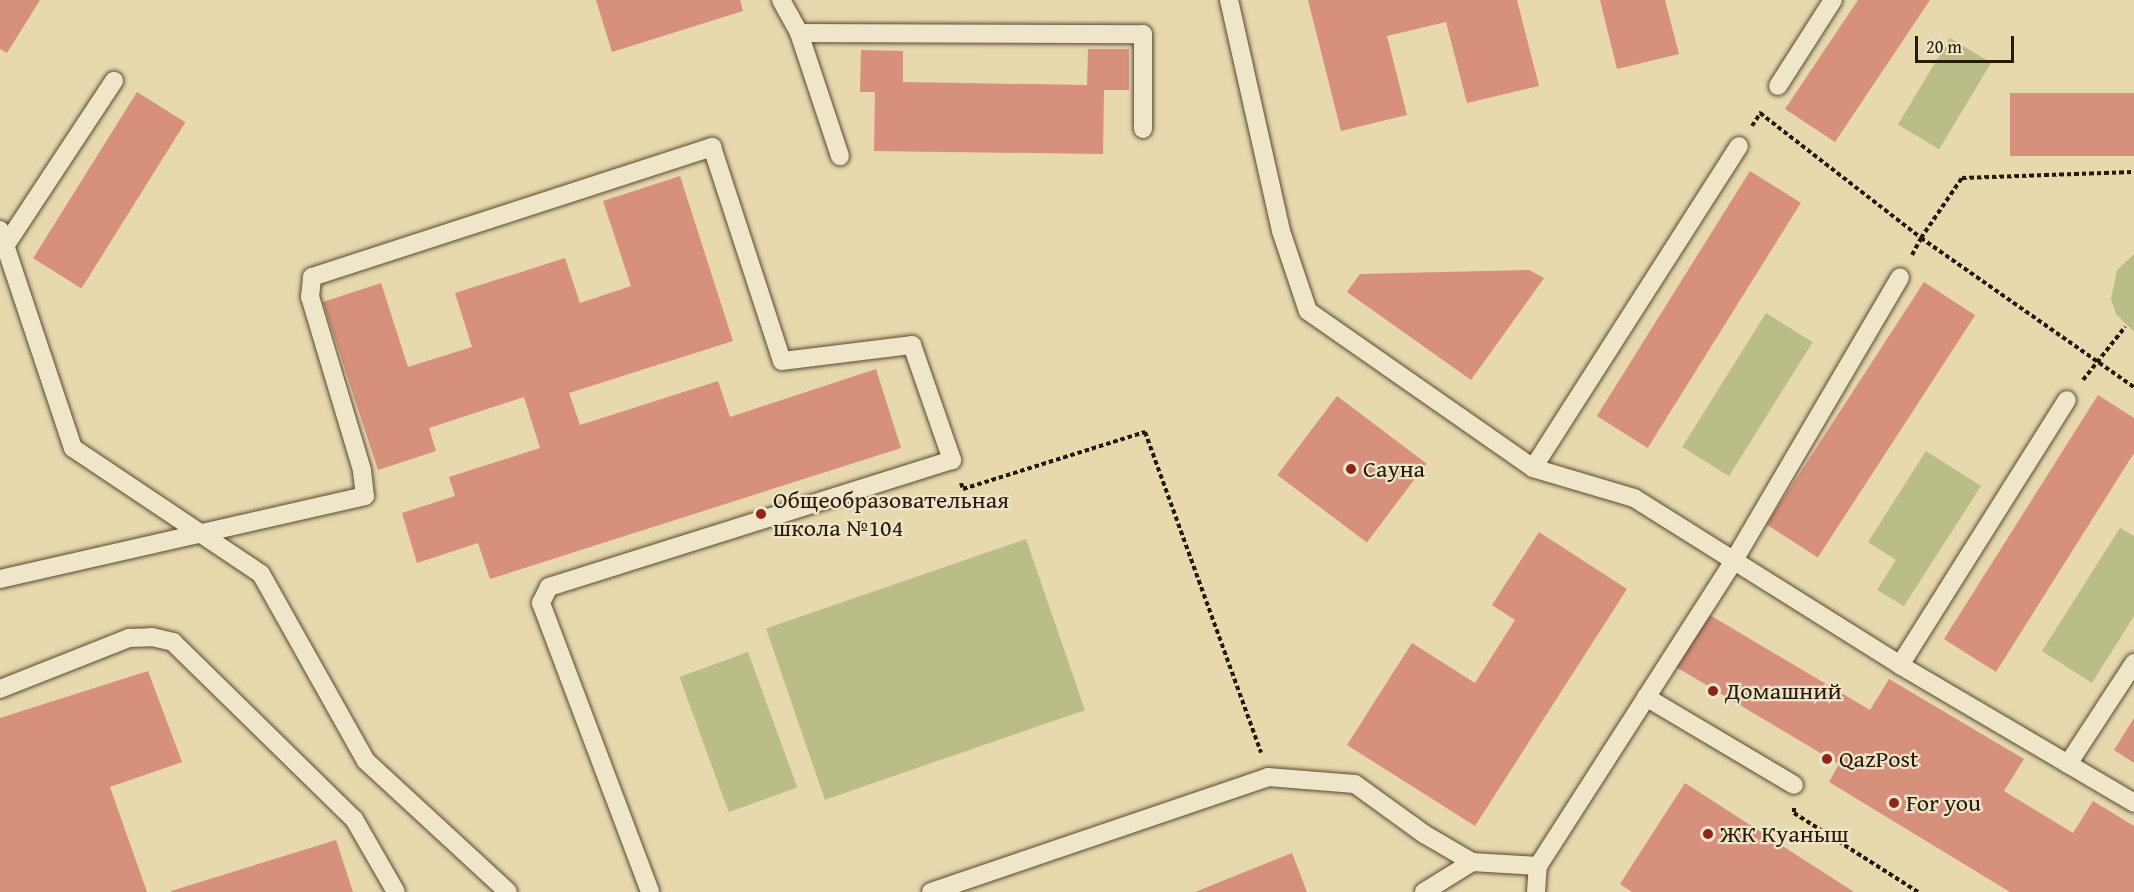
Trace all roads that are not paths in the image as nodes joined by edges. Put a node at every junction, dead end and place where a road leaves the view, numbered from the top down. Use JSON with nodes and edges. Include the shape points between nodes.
{"nodes":[{"id":1,"x":781,"y":0,"type":"edge"},
{"id":2,"x":1229,"y":0,"type":"edge"},
{"id":3,"x":1833,"y":0,"type":"edge"},
{"id":4,"x":799,"y":33,"type":"junction"},
{"id":5,"x":114,"y":81,"type":"dead end"},
{"id":6,"x":1778,"y":86,"type":"road end"},
{"id":7,"x":1143,"y":129,"type":"dead end"},
{"id":8,"x":1739,"y":146,"type":"road end"},
{"id":9,"x":840,"y":156,"type":"dead end"},
{"id":10,"x":3,"y":238,"type":"edge"},
{"id":11,"x":1900,"y":277,"type":"road end"},
{"id":12,"x":2067,"y":400,"type":"road end"},
{"id":13,"x":1533,"y":468,"type":"junction"},
{"id":14,"x":203,"y":535,"type":"junction"},
{"id":15,"x":1733,"y":562,"type":"junction"},
{"id":16,"x":0,"y":579,"type":"edge"},
{"id":17,"x":2134,"y":663,"type":"edge"},
{"id":18,"x":1900,"y":665,"type":"junction"},
{"id":19,"x":0,"y":689,"type":"edge"},
{"id":20,"x":1646,"y":697,"type":"junction"},
{"id":21,"x":2068,"y":764,"type":"junction"},
{"id":22,"x":1794,"y":785,"type":"dead end"},
{"id":23,"x":2134,"y":803,"type":"edge"},
{"id":24,"x":1473,"y":862,"type":"junction"},
{"id":25,"x":1538,"y":866,"type":"junction"},
{"id":26,"x":396,"y":892,"type":"edge"},
{"id":27,"x":508,"y":892,"type":"edge"},
{"id":28,"x":650,"y":892,"type":"edge"},
{"id":29,"x":931,"y":892,"type":"edge"},
{"id":30,"x":1424,"y":892,"type":"edge"},
{"id":31,"x":1536,"y":892,"type":"edge"}],
"edges":[{"from":1,"to":4,"type":"lane"},
{"from":2,"to":13,"type":"lane","via":[[1281,231],[1308,311]]},
{"from":3,"to":6,"type":"lane"},
{"from":4,"to":7,"type":"lane","via":[[1143,34]]},
{"from":4,"to":9,"type":"lane"},
{"from":5,"to":10,"type":"lane"},
{"from":8,"to":13,"type":"lane"},
{"from":10,"to":14,"type":"lane","via":[[74,448]]},
{"from":11,"to":15,"type":"lane"},
{"from":12,"to":18,"type":"lane"},
{"from":13,"to":15,"type":"lane","via":[[1634,498]]},
{"from":14,"to":16,"type":"lane"},
{"from":14,"to":27,"type":"lane","via":[[261,574],[366,761]]},
{"from":14,"to":28,"type":"lane","via":[[365,496],[362,470],[310,297],[312,277],[712,147],[782,362],[912,345],[952,460],[549,586],[541,603]]},
{"from":15,"to":18,"type":"lane"},
{"from":15,"to":20,"type":"lane"},
{"from":17,"to":21,"type":"lane"},
{"from":18,"to":21,"type":"lane"},
{"from":19,"to":26,"type":"lane","via":[[129,638],[152,637],[173,642],[354,819]]},
{"from":20,"to":22,"type":"lane"},
{"from":20,"to":25,"type":"lane"},
{"from":21,"to":23,"type":"lane"},
{"from":24,"to":25,"type":"lane"},
{"from":24,"to":29,"type":"lane","via":[[1424,834],[1355,784],[1268,777]]},
{"from":24,"to":30,"type":"lane"},
{"from":25,"to":31,"type":"lane"}]}
